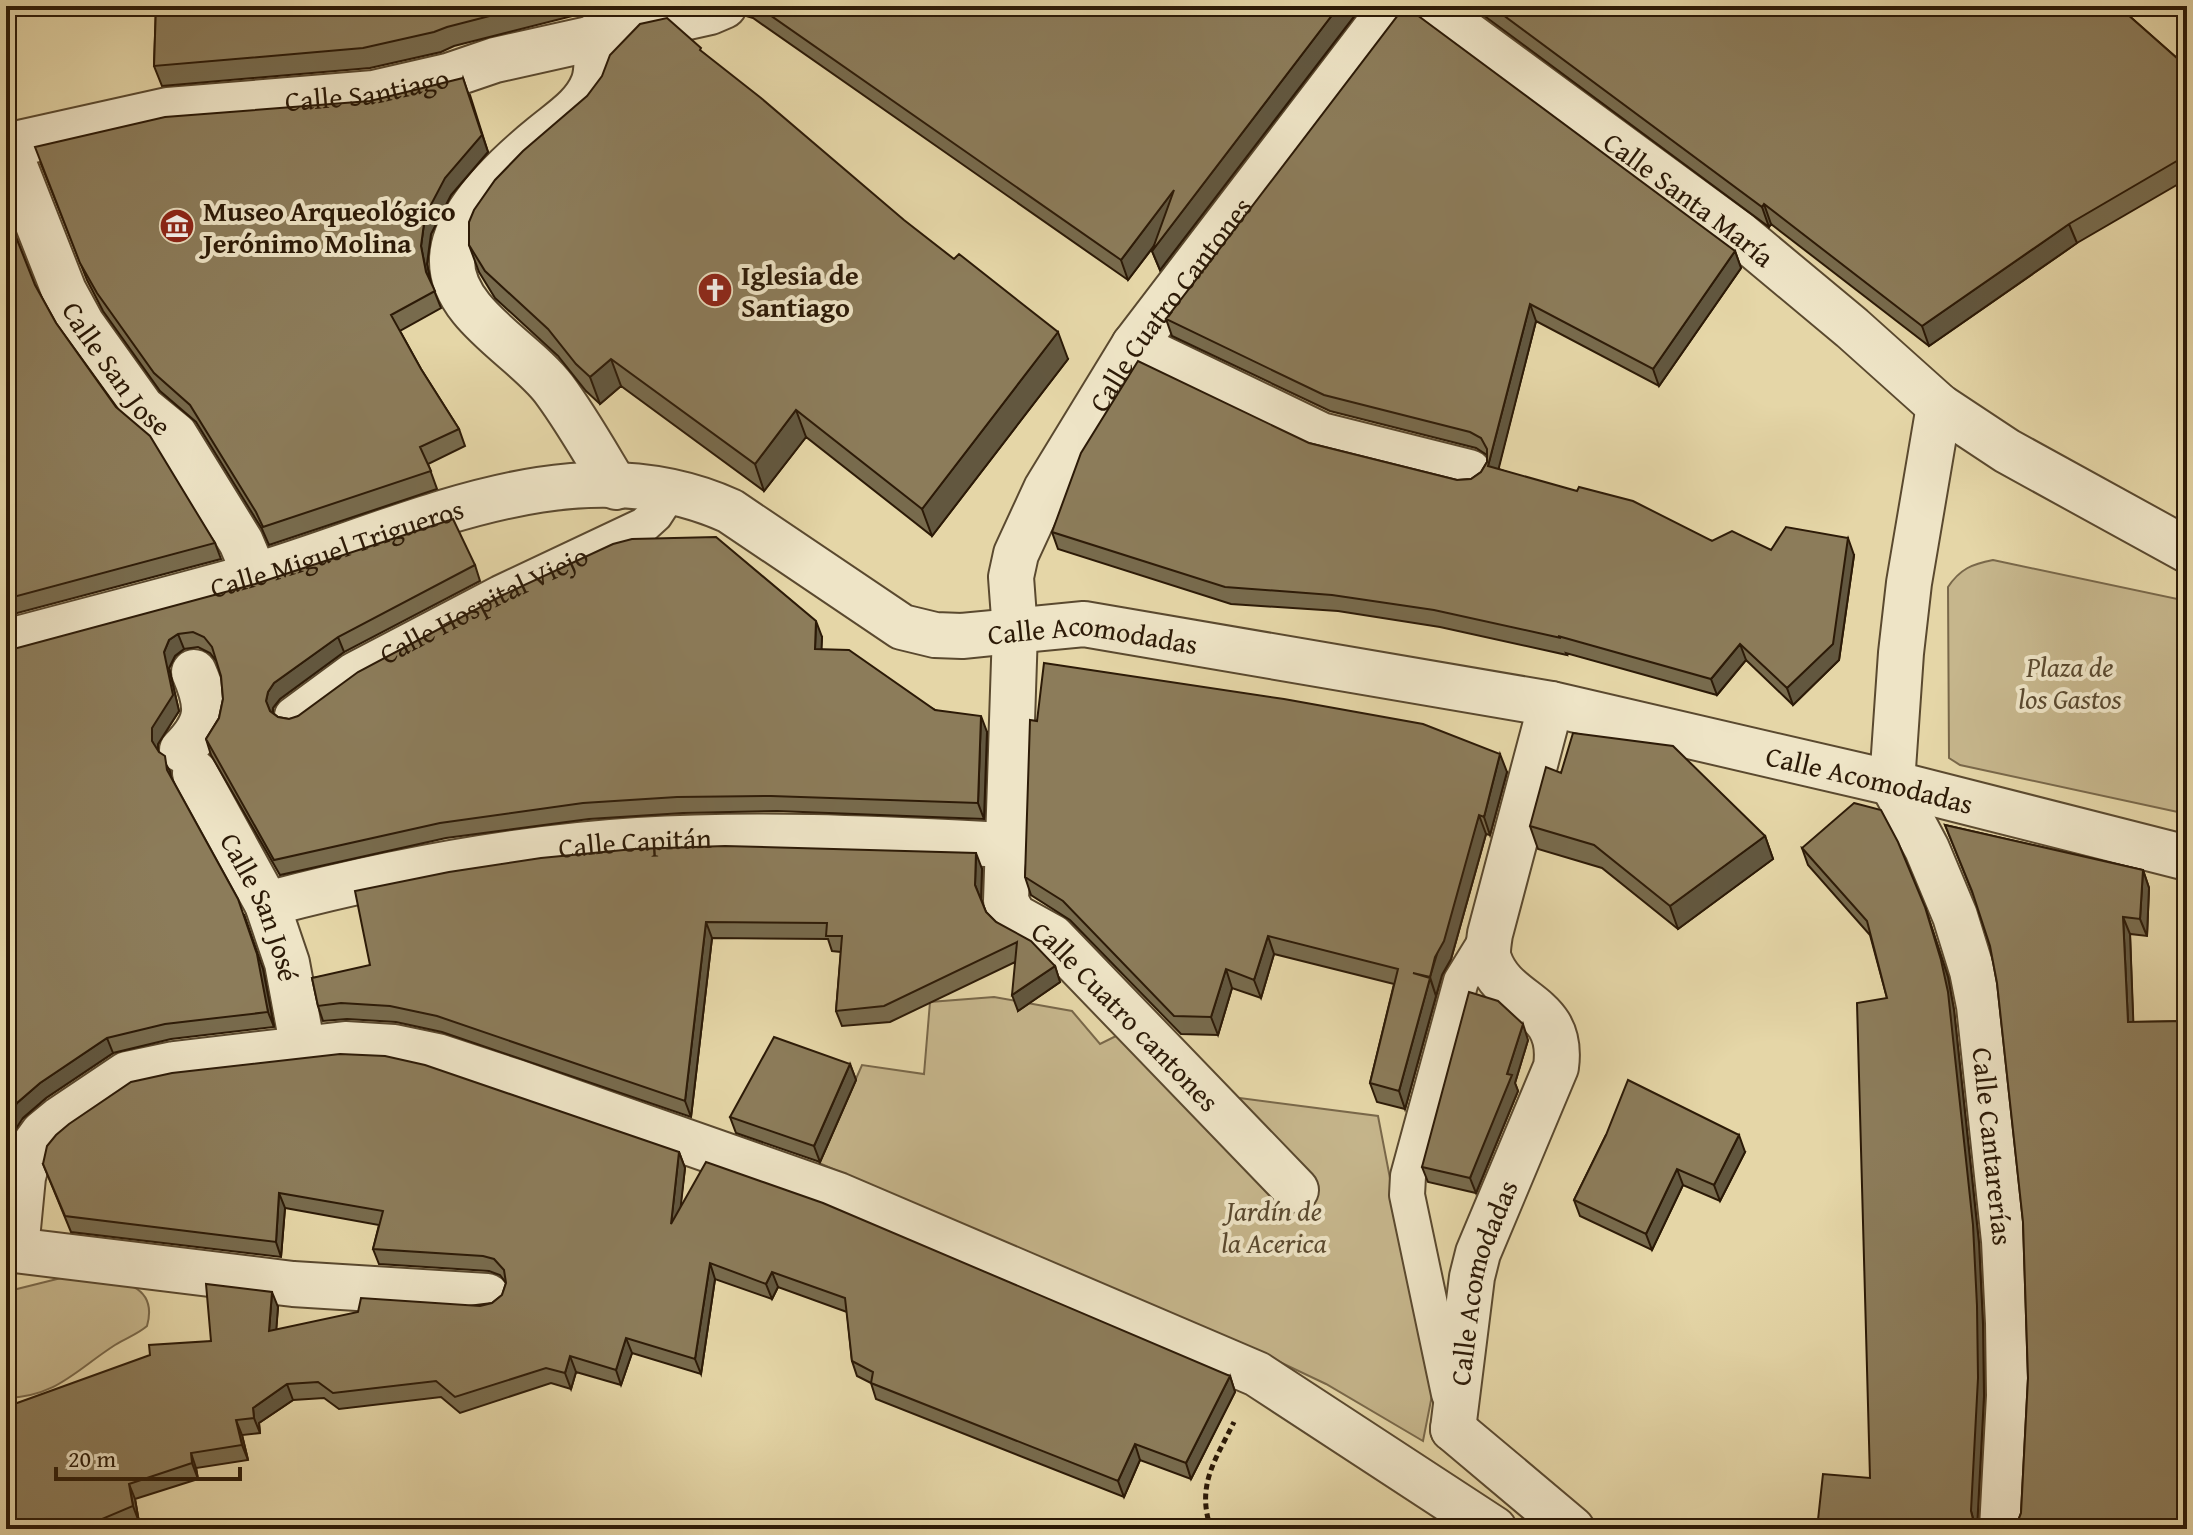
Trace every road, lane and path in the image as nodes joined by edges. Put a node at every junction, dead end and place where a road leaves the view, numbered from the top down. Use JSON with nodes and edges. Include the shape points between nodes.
{"nodes":[{"id":1,"x":724,"y":6,"type":"edge"},
{"id":2,"x":1393,"y":6,"type":"edge"},
{"id":3,"x":1429,"y":6,"type":"edge"},
{"id":4,"x":595,"y":36,"type":"junction"},
{"id":5,"x":7,"y":146,"type":"edge"},
{"id":6,"x":1134,"y":345,"type":"junction"},
{"id":7,"x":1939,"y":406,"type":"junction"},
{"id":8,"x":1469,"y":472,"type":"dead end"},
{"id":9,"x":616,"y":487,"type":"junction"},
{"id":10,"x":670,"y":492,"type":"junction"},
{"id":11,"x":2187,"y":550,"type":"edge"},
{"id":12,"x":255,"y":575,"type":"junction"},
{"id":13,"x":1015,"y":631,"type":"junction"},
{"id":14,"x":6,"y":642,"type":"edge"},
{"id":15,"x":194,"y":672,"type":"dead end"},
{"id":16,"x":1551,"y":704,"type":"junction"},
{"id":17,"x":292,"y":715,"type":"edge"},
{"id":18,"x":1892,"y":783,"type":"junction"},
{"id":19,"x":1008,"y":845,"type":"junction"},
{"id":20,"x":2187,"y":858,"type":"edge"},
{"id":21,"x":267,"y":904,"type":"junction"},
{"id":22,"x":1490,"y":934,"type":"junction"},
{"id":23,"x":303,"y":1049,"type":"junction"},
{"id":24,"x":1296,"y":1190,"type":"dead end"},
{"id":25,"x":11,"y":1249,"type":"edge"},
{"id":26,"x":487,"y":1296,"type":"dead end"},
{"id":27,"x":1257,"y":1374,"type":"junction"},
{"id":28,"x":1453,"y":1429,"type":"junction"},
{"id":29,"x":1211,"y":1529,"type":"edge"},
{"id":30,"x":1494,"y":1529,"type":"edge"},
{"id":31,"x":1572,"y":1529,"type":"edge"},
{"id":32,"x":2002,"y":1529,"type":"edge"}],
"edges":[{"from":1,"to":4,"type":"street","name":"Calle Santiago"},
{"from":2,"to":6,"type":"street","name":"Calle Cuatro Cantones"},
{"from":3,"to":7,"type":"street","name":"Calle Santa María","via":[[1738,233]]},
{"from":4,"to":5,"type":"street","name":"Calle Santiago","via":[[374,93],[168,110]]},
{"from":4,"to":9,"type":"street","via":[[597,72],[590,90],[579,107],[514,160],[482,196],[458,234],[452,261],[468,306],[542,374]]},
{"from":5,"to":12,"type":"street","name":"Calle San Jose","via":[[82,324],[142,408],[175,435],[241,542]]},
{"from":6,"to":8,"type":"street","via":[[1321,435]]},
{"from":6,"to":13,"type":"street","name":"Calle Cuatro Cantones","via":[[1046,489],[1016,554],[1011,577]]},
{"from":7,"to":11,"type":"street","name":"Calle Santa María","via":[[2067,486]]},
{"from":7,"to":18,"type":"street","via":[[1908,597]]},
{"from":9,"to":10,"type":"street","name":"Calle Miguel Trigueros"},
{"from":9,"to":12,"type":"street","name":"Calle Miguel Trigueros","via":[[573,486],[482,500]]},
{"from":10,"to":13,"type":"street","name":"Calle Acomodadas","via":[[730,511],[902,627],[935,635]]},
{"from":10,"to":17,"type":"lane","name":"Calle Hospital Viejo","via":[[644,525],[353,670]]},
{"from":12,"to":14,"type":"street","name":"Calle Miguel Trigueros"},
{"from":13,"to":16,"type":"street","name":"Calle Acomodadas","via":[[1084,624]]},
{"from":13,"to":19,"type":"street","name":"Calle Cuatro cantones"},
{"from":15,"to":21,"type":"street","name":"Calle San José","via":[[203,693],[204,721],[188,762]]},
{"from":16,"to":18,"type":"street","name":"Calle Acomodadas"},
{"from":16,"to":22,"type":"street","name":"Calle Acomodadas"},
{"from":18,"to":20,"type":"street","name":"Calle Acomodadas"},
{"from":18,"to":32,"type":"street","name":"Calle Cantarerías","via":[[1955,916],[1979,1006],[2008,1323]]},
{"from":19,"to":21,"type":"street","name":"Calle Capitán","via":[[770,836],[639,840],[417,869]]},
{"from":19,"to":24,"type":"street","name":"Calle Cuatro cantones","via":[[1006,901],[1014,916],[1052,937]]},
{"from":21,"to":23,"type":"street","name":"Calle San José","via":[[287,963]]},
{"from":22,"to":28,"type":"lane","name":"Calle Acomodadas","via":[[1461,981],[1408,1176],[1407,1195],[1446,1370]]},
{"from":22,"to":28,"type":"street","name":"Calle Acomodadas","via":[[1488,957],[1500,979],[1545,1018],[1558,1050],[1556,1067],[1478,1253]]},
{"from":23,"to":25,"type":"street","via":[[174,1064],[127,1074],[98,1092],[43,1133],[30,1151]]},
{"from":23,"to":27,"type":"street","via":[[345,1044],[394,1047],[516,1082],[838,1195]]},
{"from":25,"to":26,"type":"street","via":[[293,1284]]},
{"from":27,"to":29,"type":"path","via":[[1205,1487],[1204,1509]]},
{"from":27,"to":30,"type":"street"},
{"from":28,"to":31,"type":"street"}]}
